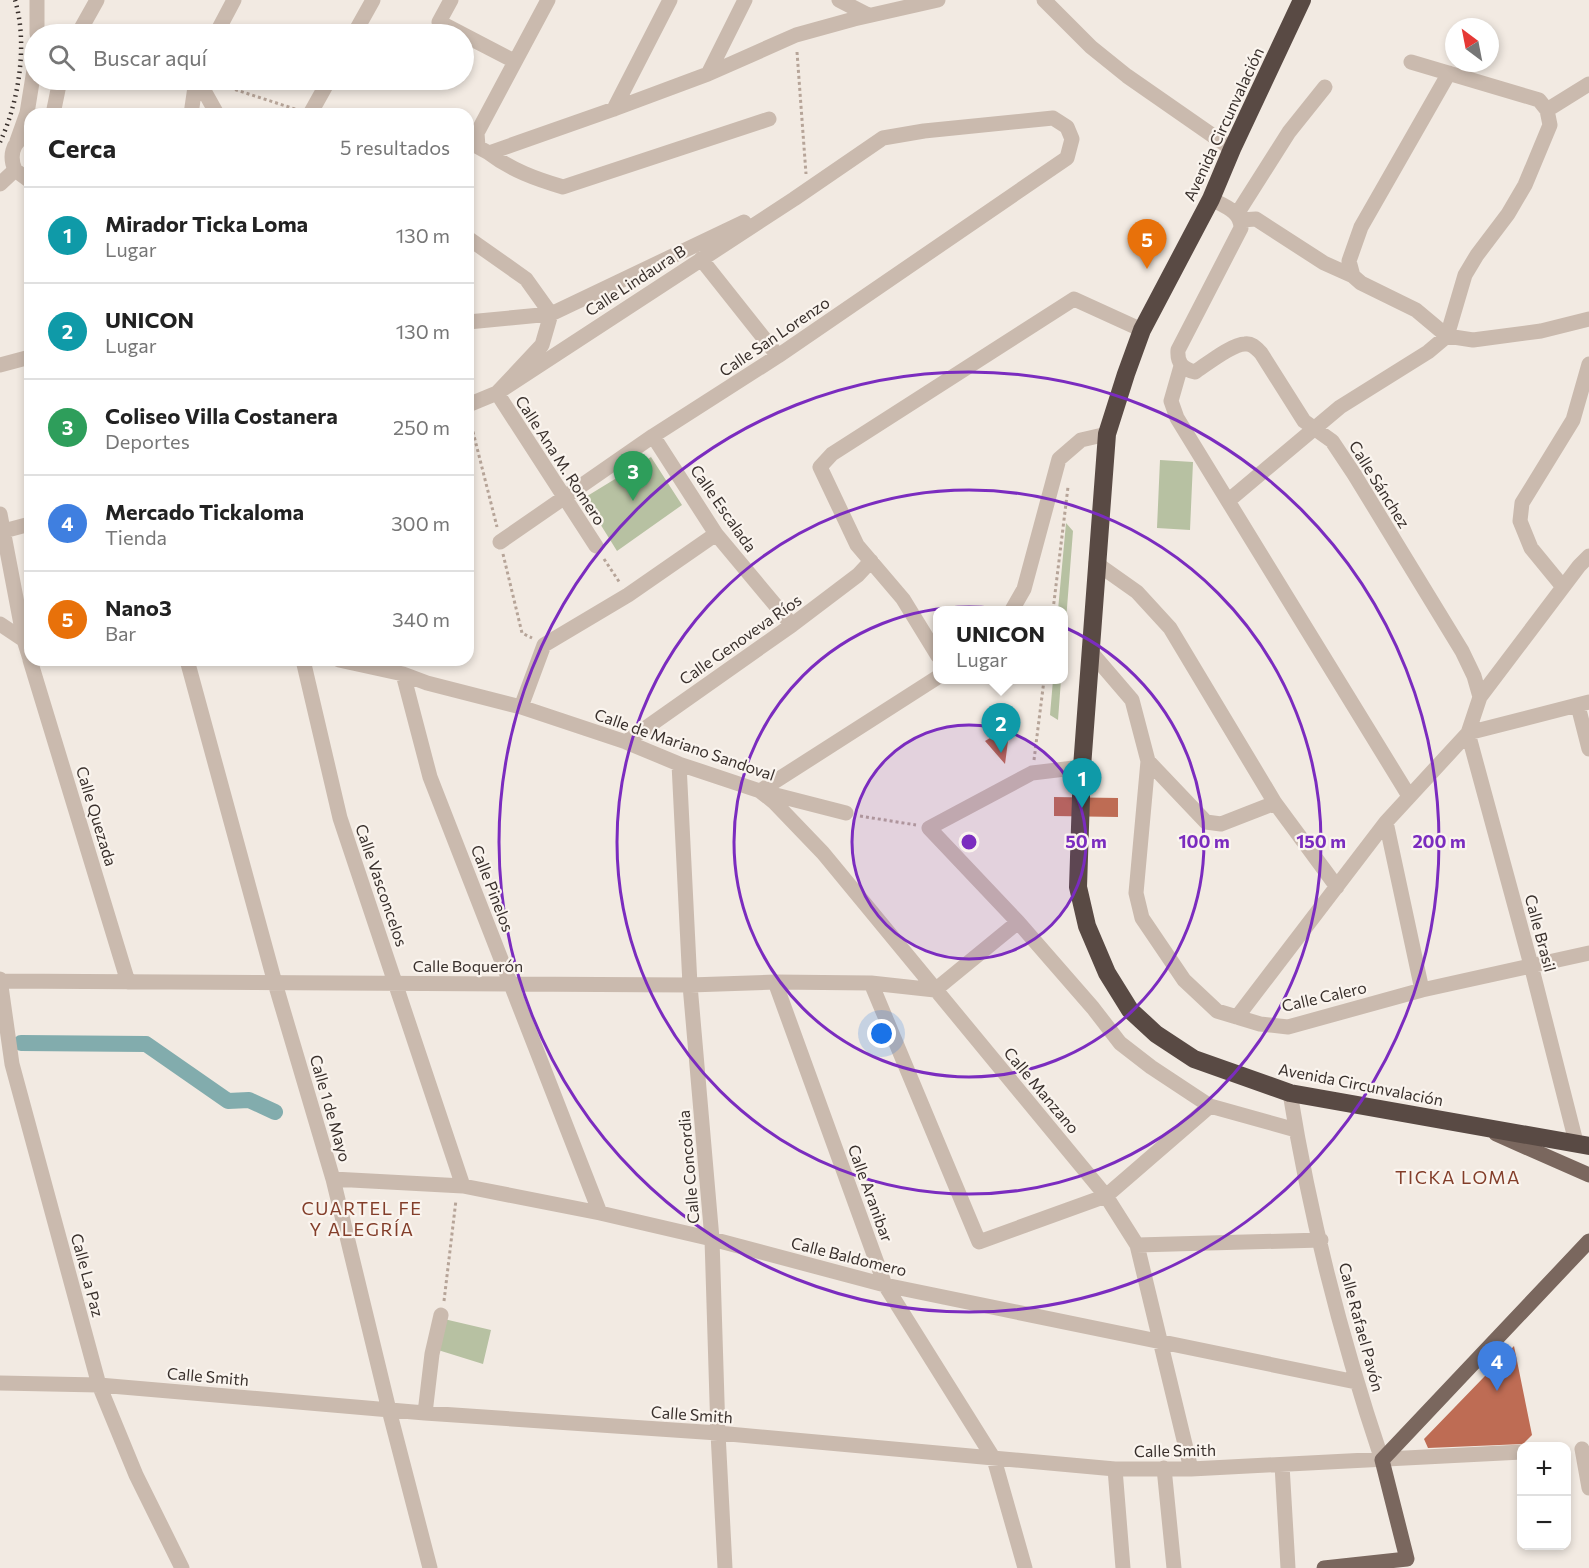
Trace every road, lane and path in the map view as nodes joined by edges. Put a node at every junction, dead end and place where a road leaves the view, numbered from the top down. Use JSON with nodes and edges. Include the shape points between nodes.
{"nodes":[{"id":1,"x":37,"y":0,"type":"edge"},
{"id":2,"x":97,"y":0,"type":"edge"},
{"id":3,"x":234,"y":0,"type":"edge"},
{"id":4,"x":374,"y":0,"type":"edge"},
{"id":5,"x":451,"y":0,"type":"edge"},
{"id":6,"x":548,"y":0,"type":"edge"},
{"id":7,"x":670,"y":0,"type":"edge"},
{"id":8,"x":745,"y":0,"type":"edge"},
{"id":9,"x":839,"y":0,"type":"edge"},
{"id":10,"x":938,"y":0,"type":"edge"},
{"id":11,"x":1044,"y":0,"type":"edge"},
{"id":12,"x":1302,"y":0,"type":"edge"},
{"id":13,"x":868,"y":15,"type":"junction"},
{"id":14,"x":38,"y":24,"type":"edge"},
{"id":15,"x":84,"y":24,"type":"edge"},
{"id":16,"x":221,"y":24,"type":"edge"},
{"id":17,"x":360,"y":24,"type":"edge"},
{"id":18,"x":443,"y":24,"type":"edge"},
{"id":19,"x":796,"y":35,"type":"junction"},
{"id":20,"x":474,"y":40,"type":"edge"},
{"id":21,"x":514,"y":61,"type":"junction"},
{"id":22,"x":1411,"y":62,"type":"dead end"},
{"id":23,"x":1449,"y":73,"type":"junction"},
{"id":24,"x":708,"y":74,"type":"junction"},
{"id":25,"x":1589,"y":84,"type":"edge"},
{"id":26,"x":1325,"y":87,"type":"dead end"},
{"id":27,"x":31,"y":90,"type":"edge"},
{"id":28,"x":58,"y":90,"type":"edge"},
{"id":29,"x":195,"y":90,"type":"edge"},
{"id":30,"x":203,"y":90,"type":"edge"},
{"id":31,"x":237,"y":90,"type":"edge"},
{"id":32,"x":323,"y":90,"type":"edge"},
{"id":33,"x":28,"y":108,"type":"edge"},
{"id":34,"x":54,"y":108,"type":"edge"},
{"id":35,"x":192,"y":108,"type":"edge"},
{"id":36,"x":213,"y":108,"type":"edge"},
{"id":37,"x":292,"y":108,"type":"edge"},
{"id":38,"x":313,"y":108,"type":"edge"},
{"id":39,"x":614,"y":109,"type":"junction"},
{"id":40,"x":1547,"y":110,"type":"junction"},
{"id":41,"x":769,"y":119,"type":"dead end"},
{"id":42,"x":24,"y":137,"type":"edge"},
{"id":43,"x":1232,"y":149,"type":"junction"},
{"id":44,"x":489,"y":153,"type":"junction"},
{"id":45,"x":1067,"y":158,"type":"joint"},
{"id":46,"x":15,"y":170,"type":"junction"},
{"id":47,"x":24,"y":177,"type":"edge"},
{"id":48,"x":0,"y":183,"type":"edge"},
{"id":49,"x":807,"y":190,"type":"junction"},
{"id":50,"x":794,"y":199,"type":"junction"},
{"id":51,"x":1211,"y":199,"type":"junction"},
{"id":52,"x":1239,"y":217,"type":"junction"},
{"id":53,"x":474,"y":242,"type":"edge"},
{"id":54,"x":701,"y":259,"type":"junction"},
{"id":55,"x":1353,"y":276,"type":"junction"},
{"id":56,"x":551,"y":314,"type":"junction"},
{"id":57,"x":1589,"y":319,"type":"edge"},
{"id":58,"x":474,"y":321,"type":"edge"},
{"id":59,"x":1142,"y":330,"type":"junction"},
{"id":60,"x":1447,"y":336,"type":"junction"},
{"id":61,"x":778,"y":356,"type":"junction"},
{"id":62,"x":24,"y":359,"type":"edge"},
{"id":63,"x":1589,"y":364,"type":"edge"},
{"id":64,"x":0,"y":365,"type":"edge"},
{"id":65,"x":1181,"y":366,"type":"junction"},
{"id":66,"x":497,"y":393,"type":"junction"},
{"id":67,"x":474,"y":403,"type":"edge"},
{"id":68,"x":1314,"y":428,"type":"junction"},
{"id":69,"x":1107,"y":434,"type":"junction"},
{"id":70,"x":653,"y":436,"type":"junction"},
{"id":71,"x":1069,"y":482,"type":"dead end"},
{"id":72,"x":564,"y":499,"type":"junction"},
{"id":73,"x":1228,"y":501,"type":"junction"},
{"id":74,"x":0,"y":514,"type":"edge"},
{"id":75,"x":24,"y":526,"type":"edge"},
{"id":76,"x":2,"y":532,"type":"edge"},
{"id":77,"x":716,"y":534,"type":"junction"},
{"id":78,"x":500,"y":542,"type":"dead end"},
{"id":79,"x":596,"y":546,"type":"joint"},
{"id":80,"x":1589,"y":556,"type":"edge"},
{"id":81,"x":871,"y":561,"type":"junction"},
{"id":82,"x":1096,"y":563,"type":"junction"},
{"id":83,"x":1563,"y":587,"type":"junction"},
{"id":84,"x":628,"y":595,"type":"junction"},
{"id":85,"x":1014,"y":606,"type":"edge"},
{"id":86,"x":1054,"y":606,"type":"edge"},
{"id":87,"x":0,"y":624,"type":"edge"},
{"id":88,"x":792,"y":625,"type":"junction"},
{"id":89,"x":24,"y":627,"type":"edge"},
{"id":90,"x":24,"y":638,"type":"edge"},
{"id":91,"x":933,"y":648,"type":"edge"},
{"id":92,"x":1090,"y":651,"type":"junction"},
{"id":93,"x":32,"y":666,"type":"edge"},
{"id":94,"x":189,"y":666,"type":"edge"},
{"id":95,"x":304,"y":666,"type":"edge"},
{"id":96,"x":366,"y":666,"type":"edge"},
{"id":97,"x":403,"y":674,"type":"junction"},
{"id":98,"x":933,"y":680,"type":"edge"},
{"id":99,"x":1043,"y":684,"type":"edge"},
{"id":100,"x":1480,"y":697,"type":"junction"},
{"id":101,"x":1583,"y":704,"type":"edge"},
{"id":102,"x":521,"y":707,"type":"junction"},
{"id":103,"x":1468,"y":733,"type":"junction"},
{"id":104,"x":626,"y":742,"type":"junction"},
{"id":105,"x":1589,"y":749,"type":"edge"},
{"id":106,"x":1148,"y":761,"type":"junction"},
{"id":107,"x":679,"y":764,"type":"junction"},
{"id":108,"x":1082,"y":766,"type":"junction"},
{"id":109,"x":1032,"y":774,"type":"junction"},
{"id":110,"x":760,"y":791,"type":"junction"},
{"id":111,"x":1409,"y":796,"type":"junction"},
{"id":112,"x":1275,"y":803,"type":"junction"},
{"id":113,"x":846,"y":813,"type":"joint"},
{"id":114,"x":1386,"y":822,"type":"junction"},
{"id":115,"x":929,"y":828,"type":"junction"},
{"id":116,"x":1337,"y":887,"type":"junction"},
{"id":117,"x":1018,"y":922,"type":"junction"},
{"id":118,"x":1589,"y":953,"type":"edge"},
{"id":119,"x":1531,"y":965,"type":"junction"},
{"id":120,"x":0,"y":981,"type":"edge"},
{"id":121,"x":128,"y":982,"type":"junction"},
{"id":122,"x":275,"y":982,"type":"junction"},
{"id":123,"x":775,"y":982,"type":"junction"},
{"id":124,"x":396,"y":983,"type":"junction"},
{"id":125,"x":511,"y":983,"type":"junction"},
{"id":126,"x":871,"y":983,"type":"junction"},
{"id":127,"x":690,"y":985,"type":"junction"},
{"id":128,"x":936,"y":990,"type":"junction"},
{"id":129,"x":1422,"y":990,"type":"junction"},
{"id":130,"x":1237,"y":1017,"type":"junction"},
{"id":131,"x":1290,"y":1093,"type":"junction"},
{"id":132,"x":1210,"y":1106,"type":"junction"},
{"id":133,"x":1477,"y":1126,"type":"junction"},
{"id":134,"x":1296,"y":1130,"type":"junction"},
{"id":135,"x":1582,"y":1144,"type":"edge"},
{"id":136,"x":1589,"y":1175,"type":"edge"},
{"id":137,"x":333,"y":1179,"type":"junction"},
{"id":138,"x":460,"y":1186,"type":"junction"},
{"id":139,"x":1106,"y":1196,"type":"junction"},
{"id":140,"x":600,"y":1212,"type":"junction"},
{"id":141,"x":712,"y":1239,"type":"junction"},
{"id":142,"x":1321,"y":1240,"type":"junction"},
{"id":143,"x":1589,"y":1241,"type":"edge"},
{"id":144,"x":1137,"y":1245,"type":"junction"},
{"id":145,"x":885,"y":1285,"type":"junction"},
{"id":146,"x":441,"y":1315,"type":"joint"},
{"id":147,"x":1160,"y":1343,"type":"junction"},
{"id":148,"x":1356,"y":1382,"type":"junction"},
{"id":149,"x":0,"y":1383,"type":"edge"},
{"id":150,"x":99,"y":1385,"type":"junction"},
{"id":151,"x":389,"y":1410,"type":"junction"},
{"id":152,"x":425,"y":1413,"type":"junction"},
{"id":153,"x":718,"y":1433,"type":"junction"},
{"id":154,"x":1586,"y":1449,"type":"edge"},
{"id":155,"x":1571,"y":1450,"type":"edge"},
{"id":156,"x":1517,"y":1452,"type":"edge"},
{"id":157,"x":994,"y":1459,"type":"junction"},
{"id":158,"x":1382,"y":1460,"type":"junction"},
{"id":159,"x":1282,"y":1465,"type":"junction"},
{"id":160,"x":1164,"y":1468,"type":"junction"},
{"id":161,"x":1115,"y":1469,"type":"junction"},
{"id":162,"x":1191,"y":1469,"type":"junction"},
{"id":163,"x":1589,"y":1488,"type":"edge"},
{"id":164,"x":1408,"y":1564,"type":"edge"},
{"id":165,"x":182,"y":1568,"type":"edge"},
{"id":166,"x":430,"y":1568,"type":"edge"},
{"id":167,"x":725,"y":1568,"type":"edge"},
{"id":168,"x":1025,"y":1568,"type":"edge"},
{"id":169,"x":1123,"y":1568,"type":"edge"},
{"id":170,"x":1174,"y":1568,"type":"edge"},
{"id":171,"x":1288,"y":1568,"type":"edge"},
{"id":172,"x":1324,"y":1568,"type":"edge"}],
"edges":[{"from":1,"to":14,"type":"street"},
{"from":2,"to":15,"type":"street"},
{"from":3,"to":16,"type":"street"},
{"from":4,"to":17,"type":"street"},
{"from":5,"to":18,"type":"street","via":[[439,22]]},
{"from":6,"to":21,"type":"street"},
{"from":7,"to":39,"type":"street"},
{"from":8,"to":24,"type":"street"},
{"from":9,"to":13,"type":"street"},
{"from":10,"to":13,"type":"street"},
{"from":11,"to":43,"type":"street","via":[[1118,69]]},
{"from":12,"to":43,"type":"highway","name":"Avenida Circunvalación"},
{"from":13,"to":19,"type":"street"},
{"from":19,"to":24,"type":"street"},
{"from":19,"to":49,"type":"path"},
{"from":20,"to":21,"type":"street"},
{"from":21,"to":44,"type":"street","via":[[477,133],[478,147]]},
{"from":22,"to":23,"type":"street"},
{"from":23,"to":40,"type":"street","via":[[1539,99]]},
{"from":23,"to":55,"type":"street","via":[[1361,227],[1349,261]]},
{"from":24,"to":39,"type":"street"},
{"from":25,"to":40,"type":"street"},
{"from":26,"to":52,"type":"street","via":[[1289,132]]},
{"from":27,"to":33,"type":"street"},
{"from":28,"to":34,"type":"street"},
{"from":29,"to":35,"type":"street"},
{"from":30,"to":36,"type":"street"},
{"from":31,"to":37,"type":"path"},
{"from":32,"to":38,"type":"street"},
{"from":39,"to":44,"type":"street"},
{"from":40,"to":60,"type":"street","via":[[1550,125],[1526,185],[1465,275]]},
{"from":41,"to":44,"type":"street","via":[[563,186],[534,178]]},
{"from":42,"to":46,"type":"street","via":[[12,152]]},
{"from":43,"to":51,"type":"highway","name":"Avenida Circunvalación"},
{"from":45,"to":49,"type":"street","name":"Calle Lindaura B","via":[[1072,139],[1067,127],[1053,118],[935,130],[883,138]]},
{"from":45,"to":61,"type":"street","name":"Calle San Lorenzo"},
{"from":46,"to":47,"type":"street"},
{"from":46,"to":48,"type":"street"},
{"from":49,"to":50,"type":"street","name":"Calle Lindaura B"},
{"from":50,"to":54,"type":"street","name":"Calle Lindaura B"},
{"from":50,"to":56,"type":"street","name":"Calle Lindaura B"},
{"from":51,"to":52,"type":"street"},
{"from":51,"to":59,"type":"highway","name":"Avenida Circunvalación"},
{"from":52,"to":55,"type":"street","via":[[1256,219],[1324,263]]},
{"from":52,"to":65,"type":"street","via":[[1241,228],[1178,351]]},
{"from":53,"to":56,"type":"street","via":[[526,279]]},
{"from":54,"to":61,"type":"street"},
{"from":54,"to":66,"type":"street","name":"Calle Lindaura B"},
{"from":55,"to":60,"type":"street","via":[[1361,284],[1416,310]]},
{"from":56,"to":58,"type":"street","name":"Calle Lindaura B"},
{"from":56,"to":66,"type":"street","via":[[542,345]]},
{"from":57,"to":60,"type":"street","via":[[1541,331],[1473,340]]},
{"from":59,"to":69,"type":"highway","name":"Avenida Circunvalación"},
{"from":59,"to":81,"type":"street","via":[[1074,299],[832,454],[820,467],[857,545]]},
{"from":60,"to":68,"type":"street"},
{"from":61,"to":70,"type":"street","name":"Calle San Lorenzo"},
{"from":62,"to":64,"type":"street"},
{"from":63,"to":83,"type":"street","via":[[1573,420],[1522,502],[1520,520],[1531,548]]},
{"from":65,"to":68,"type":"street","name":"Calle Sánchez","via":[[1195,372],[1238,345],[1253,345],[1299,415]]},
{"from":65,"to":73,"type":"street","via":[[1171,401],[1177,418]]},
{"from":66,"to":67,"type":"street"},
{"from":66,"to":72,"type":"street","name":"Calle Ana M. Romero"},
{"from":68,"to":73,"type":"street"},
{"from":68,"to":100,"type":"street","name":"Calle Sánchez","via":[[1332,441],[1354,474],[1462,651]]},
{"from":69,"to":82,"type":"highway","name":"Avenida Circunvalación"},
{"from":69,"to":85,"type":"street","via":[[1081,441],[1059,459],[1024,589]]},
{"from":70,"to":72,"type":"street","name":"Calle San Lorenzo"},
{"from":70,"to":77,"type":"street","name":"Calle Escalada"},
{"from":71,"to":86,"type":"path"},
{"from":72,"to":78,"type":"street","name":"Calle San Lorenzo"},
{"from":72,"to":79,"type":"street","name":"Calle Ana M. Romero"},
{"from":73,"to":111,"type":"street"},
{"from":74,"to":76,"type":"street","name":"Calle Quezada"},
{"from":75,"to":76,"type":"street"},
{"from":76,"to":89,"type":"street","name":"Calle Quezada"},
{"from":77,"to":84,"type":"street"},
{"from":77,"to":88,"type":"street","name":"Calle Escalada"},
{"from":79,"to":84,"type":"path"},
{"from":80,"to":83,"type":"street"},
{"from":81,"to":88,"type":"street","name":"Calle Genoveva Ríos"},
{"from":81,"to":91,"type":"street","via":[[903,599]]},
{"from":82,"to":92,"type":"highway","name":"Avenida Circunvalación"},
{"from":82,"to":112,"type":"street","via":[[1137,592],[1170,627]]},
{"from":83,"to":100,"type":"street"},
{"from":84,"to":102,"type":"street","via":[[544,645]]},
{"from":87,"to":90,"type":"street"},
{"from":88,"to":104,"type":"street","name":"Calle Genoveva Ríos"},
{"from":92,"to":106,"type":"street","name":"Calle Calero","via":[[1132,700]]},
{"from":92,"to":108,"type":"highway","name":"Avenida Circunvalación"},
{"from":93,"to":121,"type":"street","name":"Calle Quezada"},
{"from":94,"to":122,"type":"street","name":"Calle 1 de Mayo"},
{"from":95,"to":124,"type":"street","name":"Calle Vasconcelos","via":[[340,818]]},
{"from":96,"to":97,"type":"street","name":"Calle de Mariano Sandoval"},
{"from":97,"to":102,"type":"street","name":"Calle de Mariano Sandoval"},
{"from":97,"to":125,"type":"street","name":"Calle Pinelos","via":[[430,777]]},
{"from":98,"to":110,"type":"street"},
{"from":99,"to":109,"type":"path"},
{"from":100,"to":103,"type":"street"},
{"from":101,"to":103,"type":"street"},
{"from":101,"to":105,"type":"street"},
{"from":102,"to":104,"type":"street","name":"Calle de Mariano Sandoval"},
{"from":103,"to":111,"type":"street"},
{"from":103,"to":119,"type":"street","name":"Calle Brasil"},
{"from":104,"to":107,"type":"street","name":"Calle de Mariano Sandoval"},
{"from":106,"to":112,"type":"street","via":[[1206,822],[1221,824]]},
{"from":106,"to":130,"type":"street","name":"Calle Calero","via":[[1136,892],[1142,918],[1184,980],[1217,1011]]},
{"from":107,"to":110,"type":"street","name":"Calle de Mariano Sandoval"},
{"from":107,"to":127,"type":"street","name":"Calle Concordia"},
{"from":108,"to":109,"type":"street"},
{"from":108,"to":131,"type":"highway","name":"Avenida Circunvalación","via":[[1078,888],[1087,926],[1107,973],[1130,1010],[1156,1034],[1194,1059]]},
{"from":109,"to":115,"type":"street"},
{"from":110,"to":113,"type":"street","name":"Calle de Mariano Sandoval"},
{"from":110,"to":128,"type":"street","name":"Calle Manzano","via":[[823,853]]},
{"from":111,"to":114,"type":"street"},
{"from":112,"to":116,"type":"street"},
{"from":113,"to":115,"type":"path"},
{"from":114,"to":116,"type":"street"},
{"from":114,"to":129,"type":"street"},
{"from":115,"to":117,"type":"street"},
{"from":116,"to":130,"type":"street"},
{"from":117,"to":128,"type":"street"},
{"from":117,"to":132,"type":"street","via":[[1120,1043]]},
{"from":118,"to":119,"type":"street","name":"Calle Calero"},
{"from":119,"to":129,"type":"street","name":"Calle Calero"},
{"from":119,"to":135,"type":"street","name":"Calle Brasil"},
{"from":120,"to":121,"type":"street","name":"Calle Boquerón"},
{"from":120,"to":150,"type":"street","name":"Calle La Paz","via":[[12,1064]]},
{"from":121,"to":122,"type":"street","name":"Calle Boquerón"},
{"from":122,"to":124,"type":"street","name":"Calle Boquerón"},
{"from":122,"to":137,"type":"street","name":"Calle 1 de Mayo"},
{"from":123,"to":126,"type":"street","name":"Calle Boquerón"},
{"from":123,"to":127,"type":"street","name":"Calle Boquerón"},
{"from":123,"to":145,"type":"street","name":"Calle Aranibar"},
{"from":124,"to":125,"type":"street","name":"Calle Boquerón"},
{"from":124,"to":138,"type":"street","name":"Calle Vasconcelos"},
{"from":125,"to":127,"type":"street","name":"Calle Boquerón"},
{"from":125,"to":140,"type":"street","name":"Calle Pinelos"},
{"from":126,"to":128,"type":"street","name":"Calle Boquerón"},
{"from":126,"to":139,"type":"street","via":[[979,1242]]},
{"from":127,"to":141,"type":"street","name":"Calle Concordia"},
{"from":128,"to":139,"type":"street","name":"Calle Manzano"},
{"from":129,"to":130,"type":"street","name":"Calle Calero","via":[[1288,1027]]},
{"from":131,"to":133,"type":"highway","name":"Avenida Circunvalación"},
{"from":131,"to":134,"type":"street","name":"Calle Rafael Pavón"},
{"from":132,"to":134,"type":"street"},
{"from":132,"to":139,"type":"street"},
{"from":133,"to":135,"type":"highway","name":"Avenida Circunvalación"},
{"from":133,"to":136,"type":"main road"},
{"from":134,"to":142,"type":"street","name":"Calle Rafael Pavón"},
{"from":137,"to":138,"type":"street","name":"Calle Baldomero"},
{"from":137,"to":151,"type":"street","name":"Calle 1 de Mayo"},
{"from":138,"to":140,"type":"street","name":"Calle Baldomero"},
{"from":138,"to":146,"type":"path"},
{"from":139,"to":144,"type":"street","name":"Calle Manzano"},
{"from":140,"to":141,"type":"street","name":"Calle Baldomero"},
{"from":141,"to":145,"type":"street","name":"Calle Baldomero"},
{"from":141,"to":153,"type":"street","name":"Calle Concordia"},
{"from":142,"to":144,"type":"street"},
{"from":142,"to":148,"type":"street","name":"Calle Rafael Pavón"},
{"from":143,"to":158,"type":"main road"},
{"from":144,"to":147,"type":"street","name":"Calle Manzano"},
{"from":145,"to":147,"type":"street","name":"Calle Baldomero"},
{"from":145,"to":157,"type":"street","name":"Calle Aranibar"},
{"from":146,"to":152,"type":"street"},
{"from":147,"to":148,"type":"street","name":"Calle Baldomero"},
{"from":147,"to":162,"type":"street","name":"Calle Manzano"},
{"from":148,"to":158,"type":"street","name":"Calle Rafael Pavón"},
{"from":149,"to":150,"type":"street","name":"Calle Smith"},
{"from":150,"to":151,"type":"street","name":"Calle Smith"},
{"from":150,"to":165,"type":"street","name":"Calle La Paz","via":[[136,1475]]},
{"from":151,"to":152,"type":"street","name":"Calle Smith"},
{"from":151,"to":166,"type":"street","name":"Calle 1 de Mayo"},
{"from":152,"to":153,"type":"street","name":"Calle Smith"},
{"from":153,"to":157,"type":"street","name":"Calle Smith"},
{"from":153,"to":167,"type":"street","name":"Calle Concordia"},
{"from":154,"to":155,"type":"street"},
{"from":154,"to":163,"type":"street"},
{"from":156,"to":158,"type":"street","name":"Calle Smith"},
{"from":157,"to":161,"type":"street","name":"Calle Smith"},
{"from":157,"to":168,"type":"street","name":"Calle Aranibar"},
{"from":158,"to":159,"type":"street","name":"Calle Smith"},
{"from":158,"to":164,"type":"main road","name":"Calle Rafael Pavón"},
{"from":159,"to":162,"type":"street","name":"Calle Smith"},
{"from":159,"to":171,"type":"street"},
{"from":160,"to":161,"type":"street","name":"Calle Smith"},
{"from":160,"to":162,"type":"street","name":"Calle Smith"},
{"from":160,"to":170,"type":"street"},
{"from":161,"to":169,"type":"street"},
{"from":164,"to":172,"type":"main road"}]}
